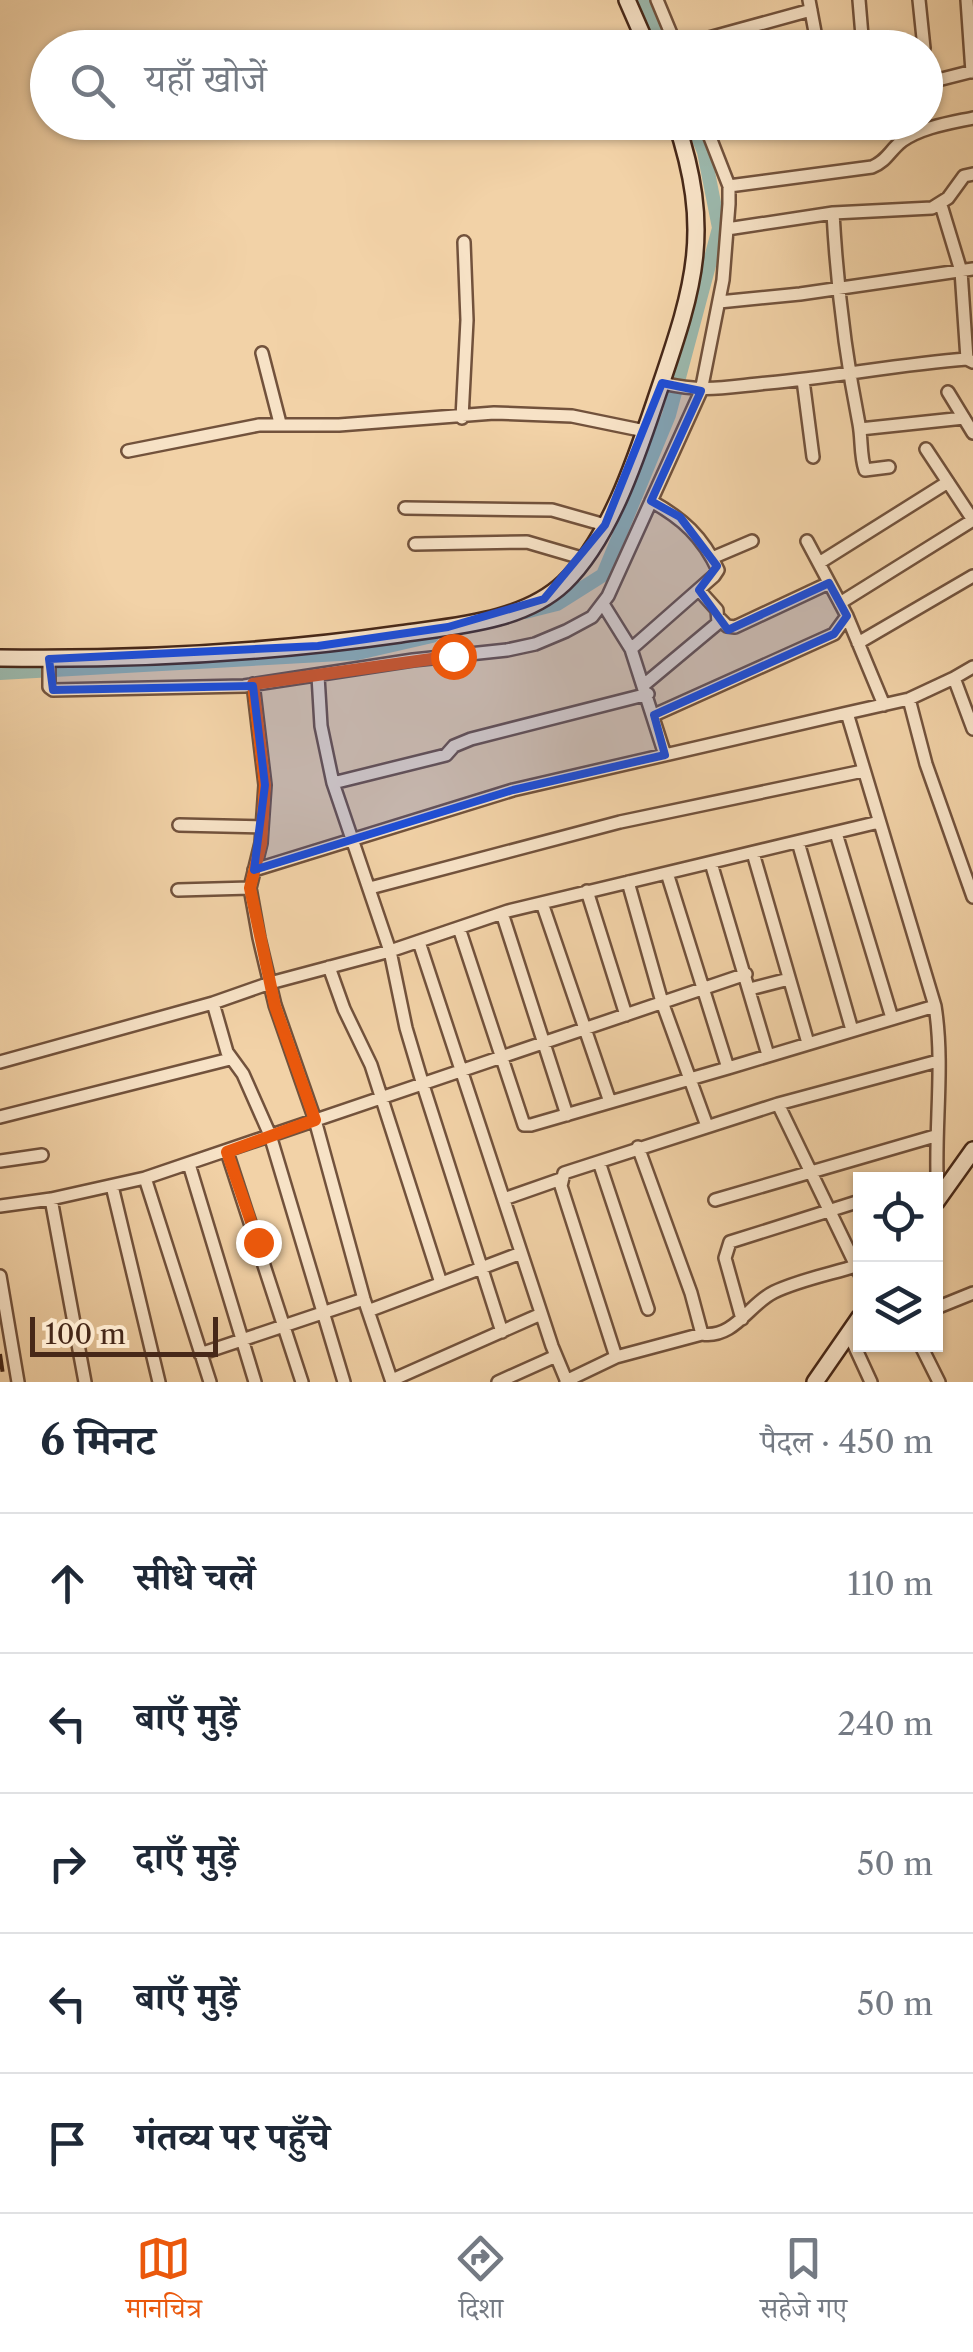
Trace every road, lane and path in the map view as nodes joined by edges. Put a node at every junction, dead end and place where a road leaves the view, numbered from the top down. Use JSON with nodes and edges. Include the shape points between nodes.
{"nodes":[{"id":1,"x":627,"y":0,"type":"edge"},
{"id":2,"x":860,"y":0,"type":"edge"},
{"id":3,"x":919,"y":0,"type":"edge"},
{"id":4,"x":967,"y":0,"type":"edge"},
{"id":5,"x":662,"y":1,"type":"edge"},
{"id":6,"x":810,"y":5,"type":"edge"},
{"id":7,"x":640,"y":30,"type":"edge"},
{"id":8,"x":671,"y":30,"type":"edge"},
{"id":9,"x":730,"y":30,"type":"edge"},
{"id":10,"x":815,"y":30,"type":"edge"},
{"id":11,"x":862,"y":30,"type":"edge"},
{"id":12,"x":922,"y":30,"type":"edge"},
{"id":13,"x":972,"y":71,"type":"edge"},
{"id":14,"x":943,"y":79,"type":"edge"},
{"id":15,"x":973,"y":118,"type":"edge"},
{"id":16,"x":943,"y":126,"type":"edge"},
{"id":17,"x":697,"y":140,"type":"edge"},
{"id":18,"x":704,"y":140,"type":"edge"},
{"id":19,"x":906,"y":140,"type":"edge"},
{"id":20,"x":973,"y":174,"type":"edge"},
{"id":21,"x":729,"y":186,"type":"junction"},
{"id":22,"x":941,"y":205,"type":"junction"},
{"id":23,"x":833,"y":214,"type":"junction"},
{"id":24,"x":727,"y":229,"type":"junction"},
{"id":25,"x":464,"y":242,"type":"dead end"},
{"id":26,"x":967,"y":270,"type":"edge"},
{"id":27,"x":837,"y":288,"type":"junction"},
{"id":28,"x":719,"y":302,"type":"junction"},
{"id":29,"x":262,"y":353,"type":"dead end"},
{"id":30,"x":970,"y":360,"type":"edge"},
{"id":31,"x":848,"y":375,"type":"junction"},
{"id":32,"x":803,"y":380,"type":"junction"},
{"id":33,"x":666,"y":384,"type":"junction"},
{"id":34,"x":696,"y":390,"type":"junction"},
{"id":35,"x":948,"y":392,"type":"dead end"},
{"id":36,"x":462,"y":418,"type":"junction"},
{"id":37,"x":964,"y":418,"type":"junction"},
{"id":38,"x":280,"y":423,"type":"junction"},
{"id":39,"x":860,"y":429,"type":"junction"},
{"id":40,"x":645,"y":430,"type":"junction"},
{"id":41,"x":973,"y":433,"type":"edge"},
{"id":42,"x":926,"y":449,"type":"dead end"},
{"id":43,"x":128,"y":451,"type":"dead end"},
{"id":44,"x":812,"y":457,"type":"dead end"},
{"id":45,"x":889,"y":467,"type":"dead end"},
{"id":46,"x":948,"y":482,"type":"junction"},
{"id":47,"x":651,"y":500,"type":"junction"},
{"id":48,"x":405,"y":508,"type":"dead end"},
{"id":49,"x":973,"y":520,"type":"edge"},
{"id":50,"x":604,"y":526,"type":"junction"},
{"id":51,"x":752,"y":541,"type":"dead end"},
{"id":52,"x":807,"y":541,"type":"dead end"},
{"id":53,"x":415,"y":544,"type":"dead end"},
{"id":54,"x":712,"y":558,"type":"junction"},
{"id":55,"x":585,"y":559,"type":"junction"},
{"id":56,"x":820,"y":563,"type":"junction"},
{"id":57,"x":973,"y":576,"type":"edge"},
{"id":58,"x":830,"y":583,"type":"junction"},
{"id":59,"x":699,"y":590,"type":"junction"},
{"id":60,"x":602,"y":604,"type":"junction"},
{"id":61,"x":843,"y":610,"type":"junction"},
{"id":62,"x":720,"y":619,"type":"junction"},
{"id":63,"x":858,"y":643,"type":"junction"},
{"id":64,"x":631,"y":649,"type":"junction"},
{"id":65,"x":0,"y":658,"type":"edge"},
{"id":66,"x":49,"y":664,"type":"junction"},
{"id":67,"x":973,"y":667,"type":"edge"},
{"id":68,"x":318,"y":676,"type":"junction"},
{"id":69,"x":954,"y":678,"type":"junction"},
{"id":70,"x":253,"y":684,"type":"junction"},
{"id":71,"x":646,"y":689,"type":"junction"},
{"id":72,"x":909,"y":698,"type":"junction"},
{"id":73,"x":884,"y":704,"type":"junction"},
{"id":74,"x":846,"y":713,"type":"junction"},
{"id":75,"x":654,"y":714,"type":"junction"},
{"id":76,"x":972,"y":725,"type":"edge"},
{"id":77,"x":666,"y":755,"type":"junction"},
{"id":78,"x":863,"y":770,"type":"junction"},
{"id":79,"x":333,"y":784,"type":"junction"},
{"id":80,"x":879,"y":822,"type":"junction"},
{"id":81,"x":179,"y":826,"type":"dead end"},
{"id":82,"x":262,"y":827,"type":"junction"},
{"id":83,"x":836,"y":833,"type":"junction"},
{"id":84,"x":354,"y":839,"type":"junction"},
{"id":85,"x":798,"y":842,"type":"junction"},
{"id":86,"x":753,"y":853,"type":"junction"},
{"id":87,"x":710,"y":863,"type":"junction"},
{"id":88,"x":254,"y":870,"type":"junction"},
{"id":89,"x":667,"y":873,"type":"junction"},
{"id":90,"x":628,"y":882,"type":"junction"},
{"id":91,"x":250,"y":888,"type":"junction"},
{"id":92,"x":370,"y":888,"type":"junction"},
{"id":93,"x":178,"y":890,"type":"dead end"},
{"id":94,"x":587,"y":891,"type":"junction"},
{"id":95,"x":973,"y":897,"type":"edge"},
{"id":96,"x":542,"y":903,"type":"junction"},
{"id":97,"x":502,"y":913,"type":"junction"},
{"id":98,"x":458,"y":928,"type":"junction"},
{"id":99,"x":419,"y":942,"type":"junction"},
{"id":100,"x":390,"y":952,"type":"junction"},
{"id":101,"x":329,"y":967,"type":"junction"},
{"id":102,"x":746,"y":974,"type":"junction"},
{"id":103,"x":789,"y":979,"type":"junction"},
{"id":104,"x":270,"y":983,"type":"junction"},
{"id":105,"x":702,"y":989,"type":"junction"},
{"id":106,"x":750,"y":989,"type":"junction"},
{"id":107,"x":662,"y":1002,"type":"junction"},
{"id":108,"x":213,"y":1003,"type":"junction"},
{"id":109,"x":936,"y":1006,"type":"junction"},
{"id":110,"x":626,"y":1014,"type":"junction"},
{"id":111,"x":892,"y":1018,"type":"junction"},
{"id":112,"x":584,"y":1028,"type":"junction"},
{"id":113,"x":852,"y":1030,"type":"junction"},
{"id":114,"x":544,"y":1042,"type":"junction"},
{"id":115,"x":808,"y":1042,"type":"junction"},
{"id":116,"x":768,"y":1055,"type":"junction"},
{"id":117,"x":500,"y":1058,"type":"junction"},
{"id":118,"x":230,"y":1059,"type":"junction"},
{"id":119,"x":0,"y":1062,"type":"edge"},
{"id":120,"x":938,"y":1062,"type":"junction"},
{"id":121,"x":728,"y":1068,"type":"junction"},
{"id":122,"x":464,"y":1072,"type":"junction"},
{"id":123,"x":687,"y":1077,"type":"junction"},
{"id":124,"x":422,"y":1086,"type":"junction"},
{"id":125,"x":382,"y":1099,"type":"junction"},
{"id":126,"x":610,"y":1102,"type":"junction"},
{"id":127,"x":778,"y":1104,"type":"junction"},
{"id":128,"x":567,"y":1115,"type":"junction"},
{"id":129,"x":0,"y":1118,"type":"edge"},
{"id":130,"x":315,"y":1120,"type":"junction"},
{"id":131,"x":707,"y":1126,"type":"junction"},
{"id":132,"x":270,"y":1135,"type":"junction"},
{"id":133,"x":935,"y":1136,"type":"junction"},
{"id":134,"x":638,"y":1147,"type":"junction"},
{"id":135,"x":973,"y":1150,"type":"edge"},
{"id":136,"x":227,"y":1152,"type":"junction"},
{"id":137,"x":42,"y":1155,"type":"dead end"},
{"id":138,"x":0,"y":1161,"type":"edge"},
{"id":139,"x":599,"y":1162,"type":"junction"},
{"id":140,"x":188,"y":1164,"type":"junction"},
{"id":141,"x":812,"y":1172,"type":"junction"},
{"id":142,"x":936,"y":1172,"type":"edge"},
{"id":143,"x":146,"y":1178,"type":"junction"},
{"id":144,"x":560,"y":1180,"type":"junction"},
{"id":145,"x":943,"y":1184,"type":"edge"},
{"id":146,"x":112,"y":1186,"type":"junction"},
{"id":147,"x":51,"y":1199,"type":"junction"},
{"id":148,"x":504,"y":1199,"type":"junction"},
{"id":149,"x":714,"y":1200,"type":"dead end"},
{"id":150,"x":853,"y":1203,"type":"edge"},
{"id":151,"x":0,"y":1206,"type":"edge"},
{"id":152,"x":830,"y":1208,"type":"junction"},
{"id":153,"x":521,"y":1253,"type":"junction"},
{"id":154,"x":854,"y":1262,"type":"edge"},
{"id":155,"x":480,"y":1268,"type":"junction"},
{"id":156,"x":853,"y":1271,"type":"edge"},
{"id":157,"x":0,"y":1276,"type":"edge"},
{"id":158,"x":441,"y":1283,"type":"junction"},
{"id":159,"x":973,"y":1293,"type":"edge"},
{"id":160,"x":366,"y":1305,"type":"junction"},
{"id":161,"x":943,"y":1305,"type":"edge"},
{"id":162,"x":648,"y":1308,"type":"dead end"},
{"id":163,"x":322,"y":1312,"type":"junction"},
{"id":164,"x":541,"y":1314,"type":"junction"},
{"id":165,"x":742,"y":1319,"type":"junction"},
{"id":166,"x":283,"y":1326,"type":"junction"},
{"id":167,"x":853,"y":1326,"type":"edge"},
{"id":168,"x":502,"y":1332,"type":"junction"},
{"id":169,"x":848,"y":1332,"type":"junction"},
{"id":170,"x":702,"y":1334,"type":"junction"},
{"id":171,"x":241,"y":1340,"type":"junction"},
{"id":172,"x":924,"y":1352,"type":"edge"},
{"id":173,"x":200,"y":1354,"type":"junction"},
{"id":174,"x":556,"y":1356,"type":"junction"},
{"id":175,"x":616,"y":1357,"type":"junction"},
{"id":176,"x":392,"y":1381,"type":"edge"},
{"id":177,"x":567,"y":1381,"type":"edge"},
{"id":178,"x":18,"y":1382,"type":"edge"},
{"id":179,"x":85,"y":1382,"type":"edge"},
{"id":180,"x":159,"y":1382,"type":"edge"},
{"id":181,"x":210,"y":1382,"type":"edge"},
{"id":182,"x":255,"y":1382,"type":"edge"},
{"id":183,"x":302,"y":1382,"type":"edge"},
{"id":184,"x":344,"y":1382,"type":"edge"},
{"id":185,"x":498,"y":1382,"type":"edge"},
{"id":186,"x":814,"y":1382,"type":"edge"},
{"id":187,"x":871,"y":1382,"type":"edge"},
{"id":188,"x":939,"y":1382,"type":"edge"}],
"edges":[{"from":1,"to":7,"type":"street"},
{"from":2,"to":11,"type":"street"},
{"from":3,"to":12,"type":"street"},
{"from":4,"to":13,"type":"street"},
{"from":5,"to":8,"type":"street"},
{"from":6,"to":9,"type":"street"},
{"from":6,"to":10,"type":"street"},
{"from":13,"to":14,"type":"street"},
{"from":15,"to":16,"type":"street"},
{"from":17,"to":33,"type":"street","via":[[690,165],[695,262]]},
{"from":18,"to":21,"type":"street"},
{"from":19,"to":21,"type":"street","via":[[872,167]]},
{"from":20,"to":22,"type":"street"},
{"from":21,"to":24,"type":"street"},
{"from":22,"to":23,"type":"street"},
{"from":22,"to":26,"type":"street"},
{"from":23,"to":24,"type":"street"},
{"from":23,"to":27,"type":"street"},
{"from":24,"to":28,"type":"street"},
{"from":25,"to":36,"type":"street"},
{"from":26,"to":27,"type":"street"},
{"from":26,"to":30,"type":"street"},
{"from":27,"to":28,"type":"street"},
{"from":27,"to":31,"type":"street"},
{"from":28,"to":34,"type":"street"},
{"from":29,"to":38,"type":"street"},
{"from":30,"to":31,"type":"street"},
{"from":31,"to":32,"type":"street"},
{"from":31,"to":39,"type":"street"},
{"from":32,"to":34,"type":"street"},
{"from":32,"to":44,"type":"street"},
{"from":33,"to":34,"type":"street"},
{"from":33,"to":40,"type":"street"},
{"from":34,"to":47,"type":"street"},
{"from":35,"to":37,"type":"street"},
{"from":36,"to":38,"type":"street"},
{"from":36,"to":40,"type":"street","via":[[572,416]]},
{"from":37,"to":39,"type":"street"},
{"from":37,"to":41,"type":"street"},
{"from":38,"to":43,"type":"street"},
{"from":39,"to":45,"type":"street","via":[[865,470]]},
{"from":40,"to":50,"type":"street"},
{"from":42,"to":46,"type":"street"},
{"from":46,"to":49,"type":"street"},
{"from":46,"to":56,"type":"street"},
{"from":47,"to":54,"type":"street","via":[[680,517]]},
{"from":47,"to":60,"type":"street"},
{"from":48,"to":50,"type":"street","via":[[552,510]]},
{"from":49,"to":61,"type":"street"},
{"from":50,"to":55,"type":"street"},
{"from":51,"to":54,"type":"street"},
{"from":52,"to":56,"type":"street"},
{"from":53,"to":55,"type":"street","via":[[527,542]]},
{"from":54,"to":59,"type":"street","via":[[717,572]]},
{"from":55,"to":66,"type":"street","via":[[544,600],[448,626],[260,651]]},
{"from":56,"to":58,"type":"street"},
{"from":57,"to":63,"type":"street"},
{"from":58,"to":61,"type":"street"},
{"from":58,"to":62,"type":"street","via":[[735,627]]},
{"from":59,"to":62,"type":"street"},
{"from":59,"to":64,"type":"street"},
{"from":60,"to":64,"type":"street"},
{"from":60,"to":68,"type":"street","via":[[580,625],[536,644]]},
{"from":61,"to":63,"type":"street"},
{"from":61,"to":75,"type":"street","via":[[834,634]]},
{"from":62,"to":71,"type":"street"},
{"from":63,"to":73,"type":"street"},
{"from":64,"to":71,"type":"street"},
{"from":65,"to":66,"type":"street"},
{"from":66,"to":70,"type":"street","via":[[53,690]]},
{"from":67,"to":69,"type":"street"},
{"from":68,"to":70,"type":"street"},
{"from":68,"to":79,"type":"street"},
{"from":69,"to":72,"type":"street"},
{"from":69,"to":76,"type":"street"},
{"from":70,"to":82,"type":"street","via":[[265,785]]},
{"from":71,"to":75,"type":"street"},
{"from":71,"to":79,"type":"street","via":[[471,738],[446,755]]},
{"from":72,"to":73,"type":"street"},
{"from":72,"to":95,"type":"street"},
{"from":73,"to":74,"type":"street"},
{"from":74,"to":77,"type":"street"},
{"from":74,"to":78,"type":"street"},
{"from":75,"to":77,"type":"street"},
{"from":77,"to":84,"type":"street","via":[[513,790]]},
{"from":78,"to":80,"type":"street"},
{"from":78,"to":92,"type":"street","via":[[620,822]]},
{"from":79,"to":84,"type":"street"},
{"from":80,"to":83,"type":"street"},
{"from":80,"to":109,"type":"street"},
{"from":81,"to":82,"type":"street"},
{"from":82,"to":88,"type":"street"},
{"from":83,"to":85,"type":"street"},
{"from":83,"to":111,"type":"street"},
{"from":84,"to":88,"type":"street"},
{"from":84,"to":92,"type":"street"},
{"from":85,"to":86,"type":"street"},
{"from":85,"to":113,"type":"street"},
{"from":86,"to":87,"type":"street"},
{"from":86,"to":103,"type":"street"},
{"from":87,"to":89,"type":"street"},
{"from":87,"to":102,"type":"street"},
{"from":88,"to":91,"type":"street"},
{"from":89,"to":90,"type":"street"},
{"from":89,"to":105,"type":"street"},
{"from":90,"to":94,"type":"street"},
{"from":90,"to":107,"type":"street"},
{"from":91,"to":93,"type":"street"},
{"from":91,"to":104,"type":"street"},
{"from":92,"to":100,"type":"street"},
{"from":94,"to":96,"type":"street"},
{"from":94,"to":110,"type":"street"},
{"from":96,"to":97,"type":"street"},
{"from":96,"to":112,"type":"street"},
{"from":97,"to":98,"type":"street"},
{"from":97,"to":114,"type":"street"},
{"from":98,"to":99,"type":"street"},
{"from":98,"to":117,"type":"street"},
{"from":99,"to":100,"type":"street"},
{"from":99,"to":122,"type":"street"},
{"from":100,"to":101,"type":"street"},
{"from":100,"to":124,"type":"street"},
{"from":101,"to":104,"type":"street"},
{"from":101,"to":125,"type":"street"},
{"from":102,"to":105,"type":"street"},
{"from":102,"to":106,"type":"street"},
{"from":103,"to":106,"type":"street"},
{"from":103,"to":115,"type":"street"},
{"from":104,"to":108,"type":"street"},
{"from":104,"to":130,"type":"street"},
{"from":105,"to":107,"type":"street"},
{"from":105,"to":121,"type":"street"},
{"from":106,"to":116,"type":"street"},
{"from":107,"to":110,"type":"street"},
{"from":107,"to":123,"type":"street"},
{"from":108,"to":118,"type":"street"},
{"from":108,"to":119,"type":"street"},
{"from":109,"to":111,"type":"street"},
{"from":109,"to":120,"type":"street"},
{"from":110,"to":112,"type":"street"},
{"from":111,"to":113,"type":"street"},
{"from":112,"to":114,"type":"street"},
{"from":112,"to":126,"type":"street"},
{"from":113,"to":115,"type":"street"},
{"from":114,"to":117,"type":"street"},
{"from":114,"to":128,"type":"street"},
{"from":115,"to":116,"type":"street"},
{"from":116,"to":121,"type":"street"},
{"from":117,"to":122,"type":"street"},
{"from":117,"to":128,"type":"street","via":[[524,1124]]},
{"from":118,"to":129,"type":"street"},
{"from":118,"to":132,"type":"street"},
{"from":120,"to":127,"type":"street"},
{"from":120,"to":133,"type":"street"},
{"from":121,"to":123,"type":"street"},
{"from":122,"to":124,"type":"street"},
{"from":122,"to":148,"type":"street"},
{"from":123,"to":126,"type":"street"},
{"from":123,"to":131,"type":"street"},
{"from":124,"to":125,"type":"street"},
{"from":124,"to":155,"type":"street"},
{"from":125,"to":130,"type":"street"},
{"from":125,"to":158,"type":"street"},
{"from":126,"to":128,"type":"street"},
{"from":127,"to":131,"type":"street"},
{"from":127,"to":141,"type":"street"},
{"from":130,"to":132,"type":"street"},
{"from":130,"to":160,"type":"street"},
{"from":131,"to":134,"type":"street"},
{"from":132,"to":136,"type":"street"},
{"from":132,"to":163,"type":"street"},
{"from":133,"to":141,"type":"street"},
{"from":133,"to":142,"type":"street"},
{"from":134,"to":139,"type":"street"},
{"from":134,"to":170,"type":"street"},
{"from":135,"to":145,"type":"street"},
{"from":136,"to":140,"type":"street"},
{"from":136,"to":166,"type":"street"},
{"from":137,"to":138,"type":"street"},
{"from":139,"to":144,"type":"street"},
{"from":139,"to":162,"type":"street"},
{"from":140,"to":143,"type":"street"},
{"from":140,"to":171,"type":"street"},
{"from":141,"to":149,"type":"street"},
{"from":141,"to":152,"type":"street"},
{"from":143,"to":146,"type":"street"},
{"from":143,"to":173,"type":"street"},
{"from":144,"to":148,"type":"street"},
{"from":144,"to":175,"type":"street"},
{"from":146,"to":147,"type":"street"},
{"from":146,"to":180,"type":"street"},
{"from":147,"to":151,"type":"street"},
{"from":147,"to":179,"type":"street"},
{"from":148,"to":153,"type":"street"},
{"from":150,"to":152,"type":"street"},
{"from":152,"to":154,"type":"street"},
{"from":152,"to":165,"type":"street","via":[[730,1242],[725,1258]]},
{"from":153,"to":155,"type":"street"},
{"from":153,"to":164,"type":"street"},
{"from":155,"to":158,"type":"street"},
{"from":155,"to":168,"type":"street"},
{"from":156,"to":165,"type":"street","via":[[771,1293]]},
{"from":157,"to":178,"type":"street"},
{"from":158,"to":160,"type":"street"},
{"from":159,"to":161,"type":"street"},
{"from":160,"to":163,"type":"street"},
{"from":160,"to":176,"type":"street"},
{"from":163,"to":166,"type":"street"},
{"from":163,"to":184,"type":"street"},
{"from":164,"to":168,"type":"street"},
{"from":164,"to":174,"type":"street"},
{"from":165,"to":170,"type":"street"},
{"from":166,"to":171,"type":"street"},
{"from":166,"to":183,"type":"street"},
{"from":167,"to":169,"type":"street"},
{"from":168,"to":176,"type":"street"},
{"from":169,"to":186,"type":"street"},
{"from":169,"to":187,"type":"street"},
{"from":170,"to":175,"type":"street"},
{"from":171,"to":173,"type":"street"},
{"from":171,"to":182,"type":"street"},
{"from":172,"to":188,"type":"street"},
{"from":173,"to":181,"type":"street"},
{"from":174,"to":177,"type":"street"},
{"from":174,"to":185,"type":"street"},
{"from":175,"to":177,"type":"street"}]}
